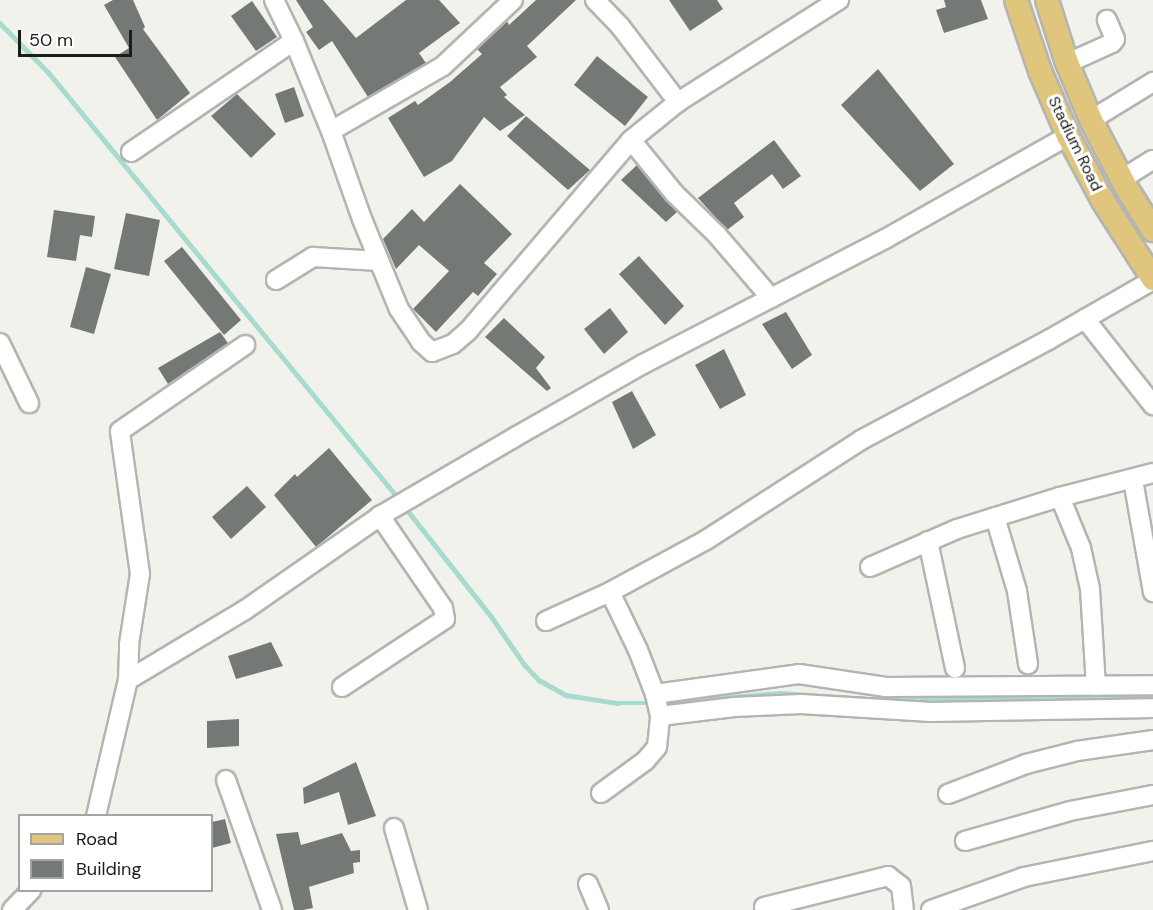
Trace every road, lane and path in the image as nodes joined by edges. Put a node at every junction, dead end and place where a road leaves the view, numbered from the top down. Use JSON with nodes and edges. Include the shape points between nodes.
{"nodes":[{"id":1,"x":273,"y":0,"type":"edge"},
{"id":2,"x":513,"y":0,"type":"edge"},
{"id":3,"x":595,"y":0,"type":"edge"},
{"id":4,"x":839,"y":0,"type":"edge"},
{"id":5,"x":1048,"y":4,"type":"edge"},
{"id":6,"x":1018,"y":8,"type":"edge"},
{"id":7,"x":1107,"y":20,"type":"dead end"},
{"id":8,"x":294,"y":41,"type":"junction"},
{"id":9,"x":1068,"y":63,"type":"junction"},
{"id":10,"x":1153,"y":82,"type":"edge"},
{"id":11,"x":678,"y":102,"type":"junction"},
{"id":12,"x":1091,"y":120,"type":"junction"},
{"id":13,"x":331,"y":131,"type":"junction"},
{"id":14,"x":1068,"y":136,"type":"junction"},
{"id":15,"x":631,"y":140,"type":"junction"},
{"id":16,"x":131,"y":152,"type":"dead end"},
{"id":17,"x":1153,"y":160,"type":"edge"},
{"id":18,"x":1122,"y":179,"type":"junction"},
{"id":19,"x":1153,"y":230,"type":"edge"},
{"id":20,"x":379,"y":261,"type":"junction"},
{"id":21,"x":276,"y":280,"type":"dead end"},
{"id":22,"x":1153,"y":280,"type":"edge"},
{"id":23,"x":771,"y":298,"type":"junction"},
{"id":24,"x":1085,"y":319,"type":"junction"},
{"id":25,"x":0,"y":343,"type":"edge"},
{"id":26,"x":245,"y":345,"type":"dead end"},
{"id":27,"x":29,"y":403,"type":"dead end"},
{"id":28,"x":1153,"y":405,"type":"edge"},
{"id":29,"x":1153,"y":473,"type":"edge"},
{"id":30,"x":1133,"y":480,"type":"junction"},
{"id":31,"x":1060,"y":497,"type":"junction"},
{"id":32,"x":385,"y":512,"type":"junction"},
{"id":33,"x":994,"y":517,"type":"junction"},
{"id":34,"x":928,"y":541,"type":"junction"},
{"id":35,"x":870,"y":567,"type":"dead end"},
{"id":36,"x":610,"y":592,"type":"junction"},
{"id":37,"x":1153,"y":592,"type":"edge"},
{"id":38,"x":546,"y":621,"type":"dead end"},
{"id":39,"x":1028,"y":664,"type":"dead end"},
{"id":40,"x":955,"y":668,"type":"dead end"},
{"id":41,"x":128,"y":680,"type":"junction"},
{"id":42,"x":1153,"y":685,"type":"edge"},
{"id":43,"x":1096,"y":686,"type":"junction"},
{"id":44,"x":342,"y":687,"type":"dead end"},
{"id":45,"x":655,"y":694,"type":"junction"},
{"id":46,"x":1153,"y":708,"type":"edge"},
{"id":47,"x":660,"y":716,"type":"junction"},
{"id":48,"x":1153,"y":740,"type":"edge"},
{"id":49,"x":226,"y":780,"type":"dead end"},
{"id":50,"x":601,"y":793,"type":"dead end"},
{"id":51,"x":948,"y":794,"type":"dead end"},
{"id":52,"x":1153,"y":795,"type":"edge"},
{"id":53,"x":96,"y":814,"type":"edge"},
{"id":54,"x":394,"y":828,"type":"dead end"},
{"id":55,"x":965,"y":841,"type":"dead end"},
{"id":56,"x":1153,"y":851,"type":"edge"},
{"id":57,"x":588,"y":884,"type":"dead end"},
{"id":58,"x":30,"y":892,"type":"edge"},
{"id":59,"x":764,"y":907,"type":"dead end"},
{"id":60,"x":12,"y":910,"type":"edge"},
{"id":61,"x":272,"y":910,"type":"edge"},
{"id":62,"x":418,"y":910,"type":"edge"},
{"id":63,"x":599,"y":910,"type":"edge"},
{"id":64,"x":904,"y":910,"type":"edge"},
{"id":65,"x":931,"y":910,"type":"edge"}],
"edges":[{"from":1,"to":8,"type":"street"},
{"from":2,"to":13,"type":"street","via":[[443,66]]},
{"from":3,"to":11,"type":"street"},
{"from":4,"to":11,"type":"street"},
{"from":5,"to":6,"type":"main road"},
{"from":5,"to":9,"type":"main road","name":"Stadium Road"},
{"from":6,"to":14,"type":"main road","name":"Stadium Road"},
{"from":7,"to":9,"type":"street","via":[[1115,39],[1112,43]]},
{"from":8,"to":13,"type":"street"},
{"from":8,"to":16,"type":"street"},
{"from":9,"to":12,"type":"main road","name":"Stadium Road"},
{"from":10,"to":12,"type":"street"},
{"from":11,"to":15,"type":"street"},
{"from":12,"to":18,"type":"main road","name":"Stadium Road"},
{"from":13,"to":20,"type":"street"},
{"from":14,"to":22,"type":"main road","name":"Stadium Road"},
{"from":14,"to":23,"type":"street"},
{"from":15,"to":20,"type":"street","via":[[468,331],[443,350],[428,350],[410,326]]},
{"from":15,"to":23,"type":"street"},
{"from":17,"to":18,"type":"street"},
{"from":18,"to":19,"type":"main road","name":"Stadium Road"},
{"from":20,"to":21,"type":"street","via":[[313,257]]},
{"from":22,"to":24,"type":"street"},
{"from":23,"to":32,"type":"street","via":[[643,364]]},
{"from":24,"to":28,"type":"street"},
{"from":24,"to":36,"type":"street","via":[[861,440],[706,540]]},
{"from":25,"to":27,"type":"street"},
{"from":26,"to":41,"type":"street","via":[[120,431],[140,574],[129,644]]},
{"from":29,"to":30,"type":"street"},
{"from":30,"to":31,"type":"street"},
{"from":30,"to":37,"type":"street"},
{"from":31,"to":33,"type":"street"},
{"from":31,"to":43,"type":"street","via":[[1081,548],[1090,589]]},
{"from":32,"to":41,"type":"street","via":[[245,610]]},
{"from":32,"to":44,"type":"street","via":[[443,608],[445,619]]},
{"from":33,"to":34,"type":"street"},
{"from":33,"to":39,"type":"street","via":[[1017,591]]},
{"from":34,"to":35,"type":"street"},
{"from":34,"to":40,"type":"street"},
{"from":36,"to":38,"type":"street"},
{"from":36,"to":45,"type":"street"},
{"from":41,"to":53,"type":"street"},
{"from":42,"to":43,"type":"street"},
{"from":43,"to":45,"type":"street","via":[[886,687],[799,674]]},
{"from":45,"to":47,"type":"street"},
{"from":46,"to":47,"type":"street","via":[[931,712],[801,704]]},
{"from":47,"to":50,"type":"street","via":[[657,747],[645,761]]},
{"from":48,"to":51,"type":"street","via":[[1077,751],[1026,764]]},
{"from":49,"to":61,"type":"street"},
{"from":52,"to":55,"type":"street","via":[[1070,811]]},
{"from":54,"to":62,"type":"street"},
{"from":56,"to":65,"type":"street","via":[[1024,877]]},
{"from":57,"to":63,"type":"street"},
{"from":58,"to":60,"type":"street"},
{"from":59,"to":64,"type":"street","via":[[888,876],[901,886]]}]}
